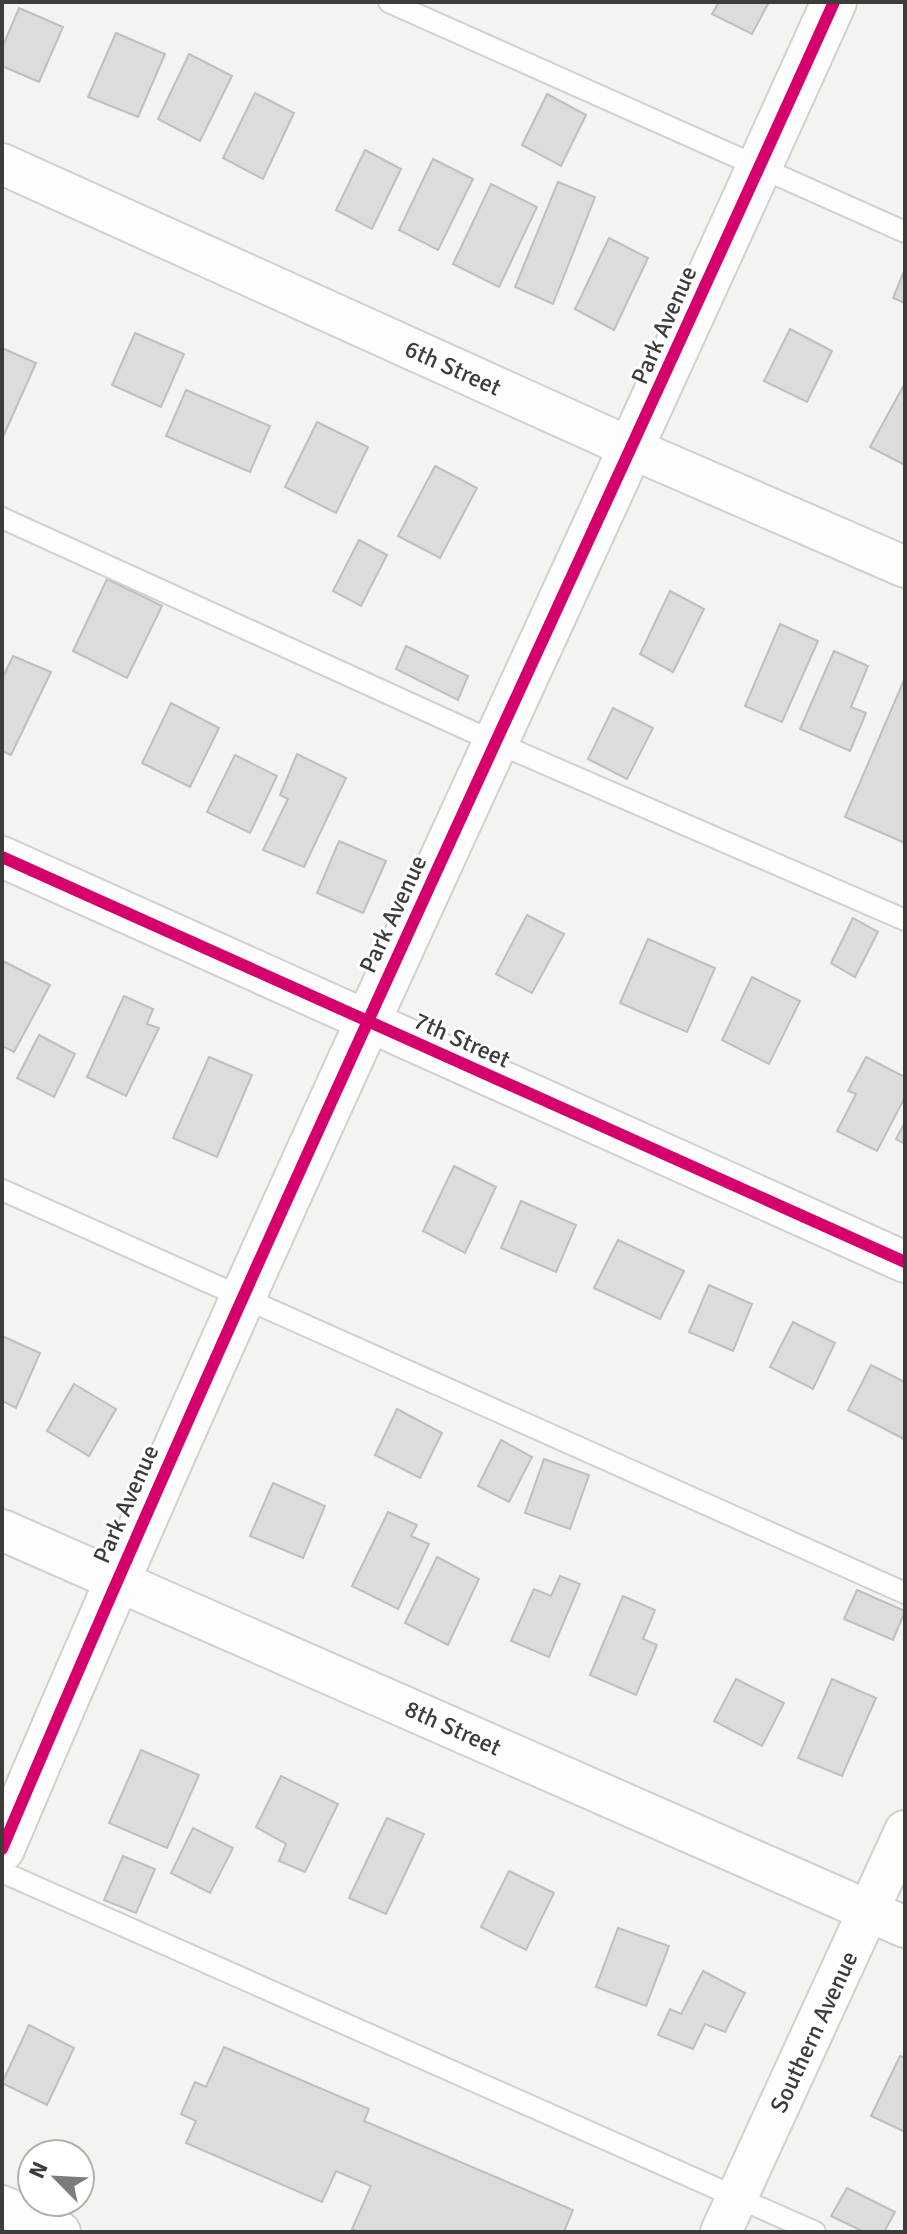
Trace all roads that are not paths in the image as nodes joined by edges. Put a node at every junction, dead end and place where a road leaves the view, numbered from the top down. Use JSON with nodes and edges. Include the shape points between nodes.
{"nodes":[{"id":1,"x":389,"y":2,"type":"edge"},
{"id":2,"x":834,"y":2,"type":"edge"},
{"id":3,"x":2,"y":164,"type":"edge"},
{"id":4,"x":759,"y":167,"type":"junction"},
{"id":5,"x":905,"y":232,"type":"edge"},
{"id":6,"x":633,"y":449,"type":"junction"},
{"id":7,"x":2,"y":518,"type":"edge"},
{"id":8,"x":905,"y":567,"type":"edge"},
{"id":9,"x":497,"y":743,"type":"junction"},
{"id":10,"x":2,"y":857,"type":"edge"},
{"id":11,"x":905,"y":920,"type":"edge"},
{"id":12,"x":368,"y":1022,"type":"junction"},
{"id":13,"x":2,"y":1190,"type":"edge"},
{"id":14,"x":905,"y":1262,"type":"edge"},
{"id":15,"x":243,"y":1298,"type":"junction"},
{"id":16,"x":2,"y":1530,"type":"edge"},
{"id":17,"x":116,"y":1580,"type":"junction"},
{"id":18,"x":905,"y":1593,"type":"edge"},
{"id":19,"x":905,"y":1831,"type":"edge"},
{"id":20,"x":2,"y":1849,"type":"edge"},
{"id":21,"x":2,"y":1872,"type":"edge"},
{"id":22,"x":869,"y":1911,"type":"junction"},
{"id":23,"x":905,"y":1927,"type":"edge"},
{"id":24,"x":2,"y":2206,"type":"edge"},
{"id":25,"x":729,"y":2215,"type":"edge"},
{"id":26,"x":60,"y":2232,"type":"edge"},
{"id":27,"x":815,"y":2232,"type":"edge"}],
"edges":[{"from":1,"to":4,"type":"lane"},
{"from":2,"to":4,"type":"street","name":"Park Avenue"},
{"from":3,"to":6,"type":"street","name":"6th Street"},
{"from":4,"to":5,"type":"lane"},
{"from":4,"to":6,"type":"street","name":"Park Avenue"},
{"from":6,"to":8,"type":"street","name":"6th Street"},
{"from":6,"to":9,"type":"street","name":"Park Avenue"},
{"from":7,"to":9,"type":"lane"},
{"from":9,"to":11,"type":"lane"},
{"from":9,"to":12,"type":"street","name":"Park Avenue"},
{"from":10,"to":12,"type":"street","name":"7th Street"},
{"from":12,"to":14,"type":"street","name":"7th Street"},
{"from":12,"to":15,"type":"street","name":"Park Avenue"},
{"from":13,"to":15,"type":"lane"},
{"from":15,"to":17,"type":"street","name":"Park Avenue"},
{"from":15,"to":18,"type":"lane"},
{"from":16,"to":17,"type":"street","name":"8th Street"},
{"from":17,"to":20,"type":"street","name":"Park Avenue"},
{"from":17,"to":22,"type":"street","name":"8th Street"},
{"from":19,"to":22,"type":"street","name":"Southern Avenue"},
{"from":21,"to":25,"type":"lane"},
{"from":22,"to":23,"type":"street","name":"8th Street"},
{"from":22,"to":25,"type":"street","name":"Southern Avenue"},
{"from":24,"to":26,"type":"street"},
{"from":25,"to":27,"type":"lane"}]}
